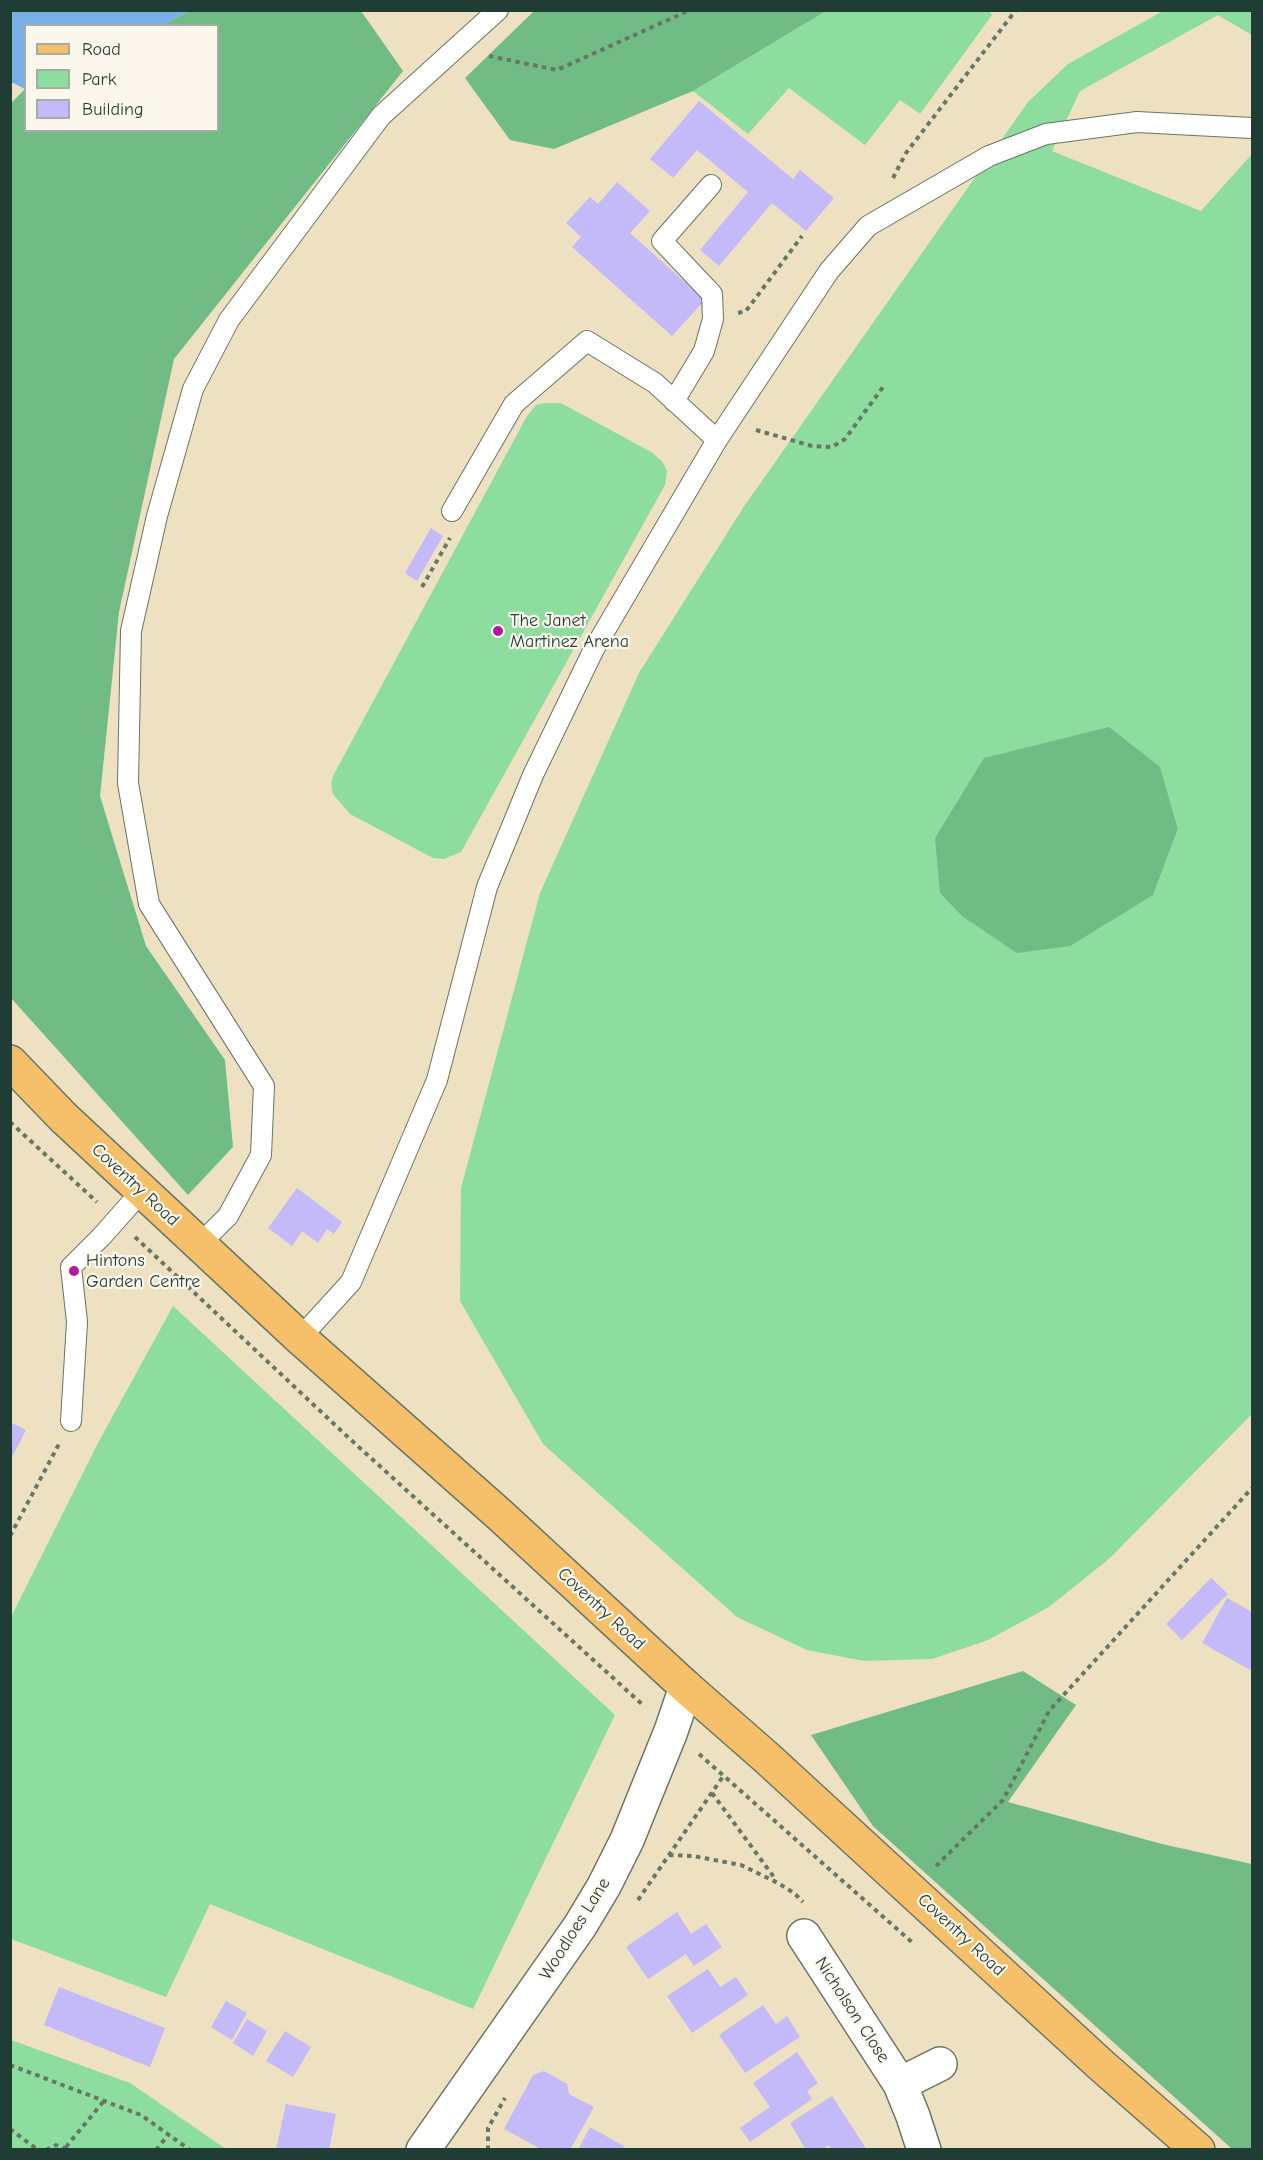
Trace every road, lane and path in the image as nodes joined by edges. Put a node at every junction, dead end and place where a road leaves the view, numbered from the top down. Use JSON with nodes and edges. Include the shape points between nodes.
{"nodes":[{"id":1,"x":498,"y":10,"type":"edge"},
{"id":2,"x":690,"y":10,"type":"edge"},
{"id":3,"x":1016,"y":10,"type":"edge"},
{"id":4,"x":463,"y":42,"type":"junction"},
{"id":5,"x":1252,"y":128,"type":"edge"},
{"id":6,"x":711,"y":185,"type":"dead end"},
{"id":7,"x":868,"y":226,"type":"junction"},
{"id":8,"x":802,"y":236,"type":"dead end"},
{"id":9,"x":713,"y":319,"type":"junction"},
{"id":10,"x":884,"y":387,"type":"dead end"},
{"id":11,"x":674,"y":401,"type":"junction"},
{"id":12,"x":721,"y":433,"type":"junction"},
{"id":13,"x":452,"y":511,"type":"dead end"},
{"id":14,"x":451,"y":537,"type":"dead end"},
{"id":15,"x":422,"y":587,"type":"dead end"},
{"id":16,"x":10,"y":1062,"type":"edge"},
{"id":17,"x":10,"y":1122,"type":"edge"},
{"id":18,"x":141,"y":1192,"type":"junction"},
{"id":19,"x":117,"y":1220,"type":"junction"},
{"id":20,"x":199,"y":1245,"type":"junction"},
{"id":21,"x":300,"y":1338,"type":"junction"},
{"id":22,"x":70,"y":1421,"type":"joint"},
{"id":23,"x":1252,"y":1488,"type":"edge"},
{"id":24,"x":10,"y":1536,"type":"edge"},
{"id":25,"x":686,"y":1687,"type":"junction"},
{"id":26,"x":671,"y":1731,"type":"junction"},
{"id":27,"x":712,"y":1793,"type":"dead end"},
{"id":28,"x":669,"y":1855,"type":"dead end"},
{"id":29,"x":778,"y":1883,"type":"junction"},
{"id":30,"x":914,"y":1892,"type":"junction"},
{"id":31,"x":804,"y":1936,"type":"joint"},
{"id":32,"x":923,"y":1952,"type":"dead end"},
{"id":33,"x":940,"y":2064,"type":"dead end"},
{"id":34,"x":10,"y":2065,"type":"edge"},
{"id":35,"x":900,"y":2084,"type":"junction"},
{"id":36,"x":103,"y":2102,"type":"junction"},
{"id":37,"x":10,"y":2129,"type":"edge"},
{"id":38,"x":169,"y":2134,"type":"junction"},
{"id":39,"x":68,"y":2148,"type":"edge"},
{"id":40,"x":38,"y":2150,"type":"edge"},
{"id":41,"x":46,"y":2150,"type":"edge"},
{"id":42,"x":156,"y":2150,"type":"edge"},
{"id":43,"x":190,"y":2150,"type":"edge"},
{"id":44,"x":423,"y":2150,"type":"edge"},
{"id":45,"x":924,"y":2150,"type":"edge"},
{"id":46,"x":1198,"y":2150,"type":"edge"}],
"edges":[{"from":1,"to":4,"type":"lane"},
{"from":2,"to":4,"type":"path","via":[[557,70],[487,56]]},
{"from":3,"to":7,"type":"path","via":[[906,153]]},
{"from":4,"to":20,"type":"lane","via":[[381,116],[228,320],[194,389],[157,516],[131,630],[128,783],[149,904],[264,1086],[261,1155],[228,1216]]},
{"from":5,"to":7,"type":"lane","via":[[1137,122],[1046,134],[989,156]]},
{"from":6,"to":9,"type":"lane","via":[[662,241],[712,294]]},
{"from":7,"to":12,"type":"lane","via":[[830,271]]},
{"from":8,"to":9,"type":"path","via":[[746,311]]},
{"from":9,"to":11,"type":"lane","via":[[704,351]]},
{"from":10,"to":12,"type":"path","via":[[845,439],[832,447],[812,446],[765,431]]},
{"from":11,"to":12,"type":"lane"},
{"from":11,"to":13,"type":"lane","via":[[655,383],[587,342],[514,404]]},
{"from":12,"to":21,"type":"lane","via":[[594,649],[532,775],[487,887],[437,1080],[351,1282]]},
{"from":14,"to":15,"type":"path"},
{"from":16,"to":18,"type":"main road","name":"Coventry Road"},
{"from":17,"to":19,"type":"path"},
{"from":18,"to":19,"type":"lane"},
{"from":18,"to":20,"type":"main road","name":"Coventry Road"},
{"from":19,"to":22,"type":"lane","via":[[71,1267],[77,1322]]},
{"from":19,"to":26,"type":"path","via":[[350,1439]]},
{"from":20,"to":21,"type":"main road","name":"Coventry Road"},
{"from":21,"to":25,"type":"main road","name":"Coventry Road"},
{"from":22,"to":24,"type":"path"},
{"from":23,"to":30,"type":"path","via":[[1049,1711],[1003,1800]]},
{"from":25,"to":26,"type":"street","name":"Woodloes Lane"},
{"from":25,"to":30,"type":"main road","name":"Coventry Road"},
{"from":26,"to":32,"type":"path"},
{"from":26,"to":44,"type":"street","name":"Woodloes Lane","via":[[604,1886]]},
{"from":27,"to":29,"type":"path"},
{"from":28,"to":29,"type":"path","via":[[741,1865]]},
{"from":29,"to":31,"type":"path","via":[[813,1913],[798,1925]]},
{"from":30,"to":46,"type":"main road","name":"Coventry Road","via":[[1101,2066]]},
{"from":31,"to":35,"type":"street","name":"Nicholson Close"},
{"from":33,"to":35,"type":"street"},
{"from":34,"to":36,"type":"path"},
{"from":35,"to":45,"type":"street","name":"Nicholson Close"},
{"from":36,"to":38,"type":"path","via":[[141,2115]]},
{"from":36,"to":39,"type":"path"},
{"from":37,"to":40,"type":"path"},
{"from":38,"to":42,"type":"path"},
{"from":38,"to":43,"type":"path"},
{"from":39,"to":41,"type":"path","via":[[56,2145]]}]}
